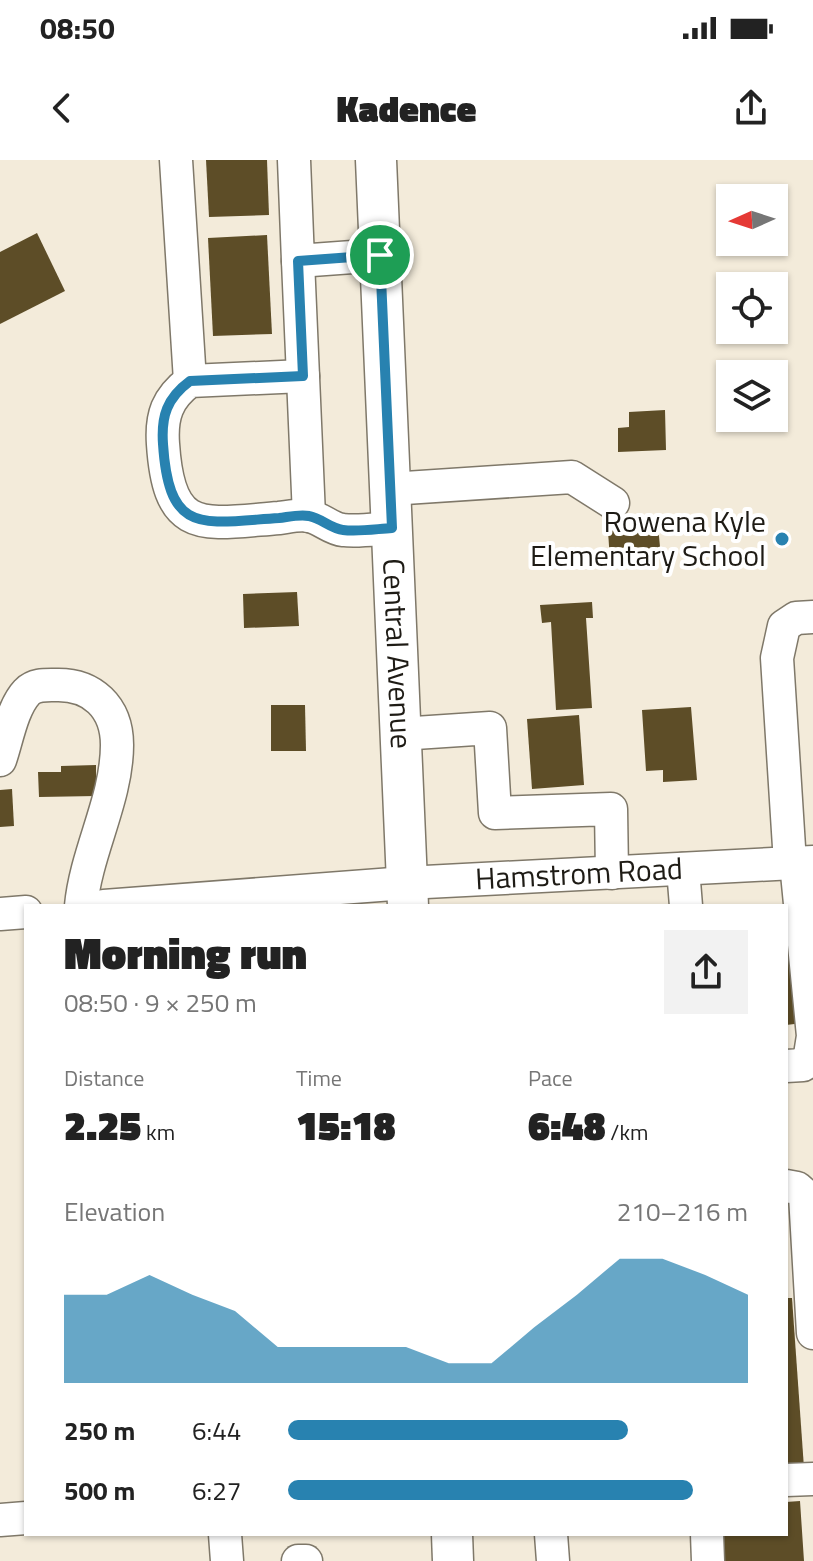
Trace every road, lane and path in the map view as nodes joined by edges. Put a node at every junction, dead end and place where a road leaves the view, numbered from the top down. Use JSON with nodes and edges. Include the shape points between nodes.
{"nodes":[{"id":1,"x":176,"y":160,"type":"edge"},
{"id":2,"x":294,"y":160,"type":"edge"},
{"id":3,"x":376,"y":160,"type":"edge"},
{"id":4,"x":380,"y":255,"type":"junction"},
{"id":5,"x":298,"y":261,"type":"junction"},
{"id":6,"x":303,"y":376,"type":"junction"},
{"id":7,"x":190,"y":381,"type":"junction"},
{"id":8,"x":390,"y":489,"type":"junction"},
{"id":9,"x":613,"y":503,"type":"dead end"},
{"id":10,"x":309,"y":516,"type":"junction"},
{"id":11,"x":392,"y":528,"type":"junction"},
{"id":12,"x":813,"y":617,"type":"edge"},
{"id":13,"x":400,"y":734,"type":"junction"},
{"id":14,"x":0,"y":760,"type":"edge"},
{"id":15,"x":800,"y":863,"type":"edge"},
{"id":16,"x":683,"y":869,"type":"junction"},
{"id":17,"x":612,"y":873,"type":"junction"},
{"id":18,"x":407,"y":894,"type":"edge"},
{"id":19,"x":229,"y":901,"type":"edge"},
{"id":20,"x":81,"y":904,"type":"edge"},
{"id":21,"x":154,"y":904,"type":"edge"},
{"id":22,"x":686,"y":904,"type":"edge"},
{"id":23,"x":24,"y":912,"type":"edge"},
{"id":24,"x":0,"y":914,"type":"edge"},
{"id":25,"x":788,"y":1066,"type":"edge"},
{"id":26,"x":788,"y":1186,"type":"edge"},
{"id":27,"x":813,"y":1333,"type":"edge"},
{"id":28,"x":813,"y":1479,"type":"edge"},
{"id":29,"x":788,"y":1480,"type":"edge"},
{"id":30,"x":24,"y":1518,"type":"edge"},
{"id":31,"x":0,"y":1520,"type":"edge"},
{"id":32,"x":225,"y":1536,"type":"edge"},
{"id":33,"x":452,"y":1536,"type":"edge"},
{"id":34,"x":551,"y":1536,"type":"edge"},
{"id":35,"x":707,"y":1536,"type":"edge"},
{"id":36,"x":227,"y":1561,"type":"edge"},
{"id":37,"x":298,"y":1561,"type":"edge"},
{"id":38,"x":306,"y":1561,"type":"edge"},
{"id":39,"x":453,"y":1561,"type":"edge"},
{"id":40,"x":553,"y":1561,"type":"edge"},
{"id":41,"x":708,"y":1561,"type":"edge"}],
"edges":[{"from":1,"to":7,"type":"street"},
{"from":2,"to":5,"type":"street"},
{"from":3,"to":4,"type":"main road","name":"Central Avenue"},
{"from":4,"to":5,"type":"street"},
{"from":4,"to":8,"type":"main road","name":"Central Avenue"},
{"from":5,"to":6,"type":"street"},
{"from":6,"to":7,"type":"street"},
{"from":6,"to":10,"type":"street"},
{"from":7,"to":10,"type":"street","via":[[171,398],[164,419],[166,482],[175,501],[191,518],[209,523]]},
{"from":8,"to":9,"type":"street","via":[[572,477]]},
{"from":8,"to":11,"type":"main road","name":"Central Avenue"},
{"from":10,"to":11,"type":"street","via":[[341,530]]},
{"from":11,"to":13,"type":"main road","name":"Central Avenue"},
{"from":12,"to":15,"type":"street","via":[[796,618],[784,626],[777,658]]},
{"from":13,"to":17,"type":"street","via":[[490,728],[495,813],[611,809]]},
{"from":13,"to":18,"type":"main road","name":"Central Avenue"},
{"from":14,"to":20,"type":"street","via":[[21,703],[38,686],[85,687],[113,722],[115,764]]},
{"from":15,"to":16,"type":"street","name":"Hamstrom Road"},
{"from":15,"to":25,"type":"street","via":[[813,1036],[803,1065]]},
{"from":16,"to":17,"type":"street","name":"Hamstrom Road"},
{"from":16,"to":22,"type":"street"},
{"from":17,"to":18,"type":"street","name":"Hamstrom Road"},
{"from":18,"to":19,"type":"street","name":"Hamstrom Road"},
{"from":19,"to":21,"type":"street","name":"Hamstrom Road"},
{"from":23,"to":24,"type":"street"},
{"from":26,"to":27,"type":"street","via":[[805,1195]]},
{"from":28,"to":29,"type":"street"},
{"from":30,"to":31,"type":"street"},
{"from":32,"to":36,"type":"street"},
{"from":33,"to":39,"type":"main road"},
{"from":34,"to":40,"type":"street"},
{"from":35,"to":41,"type":"street"},
{"from":37,"to":38,"type":"street"}]}
